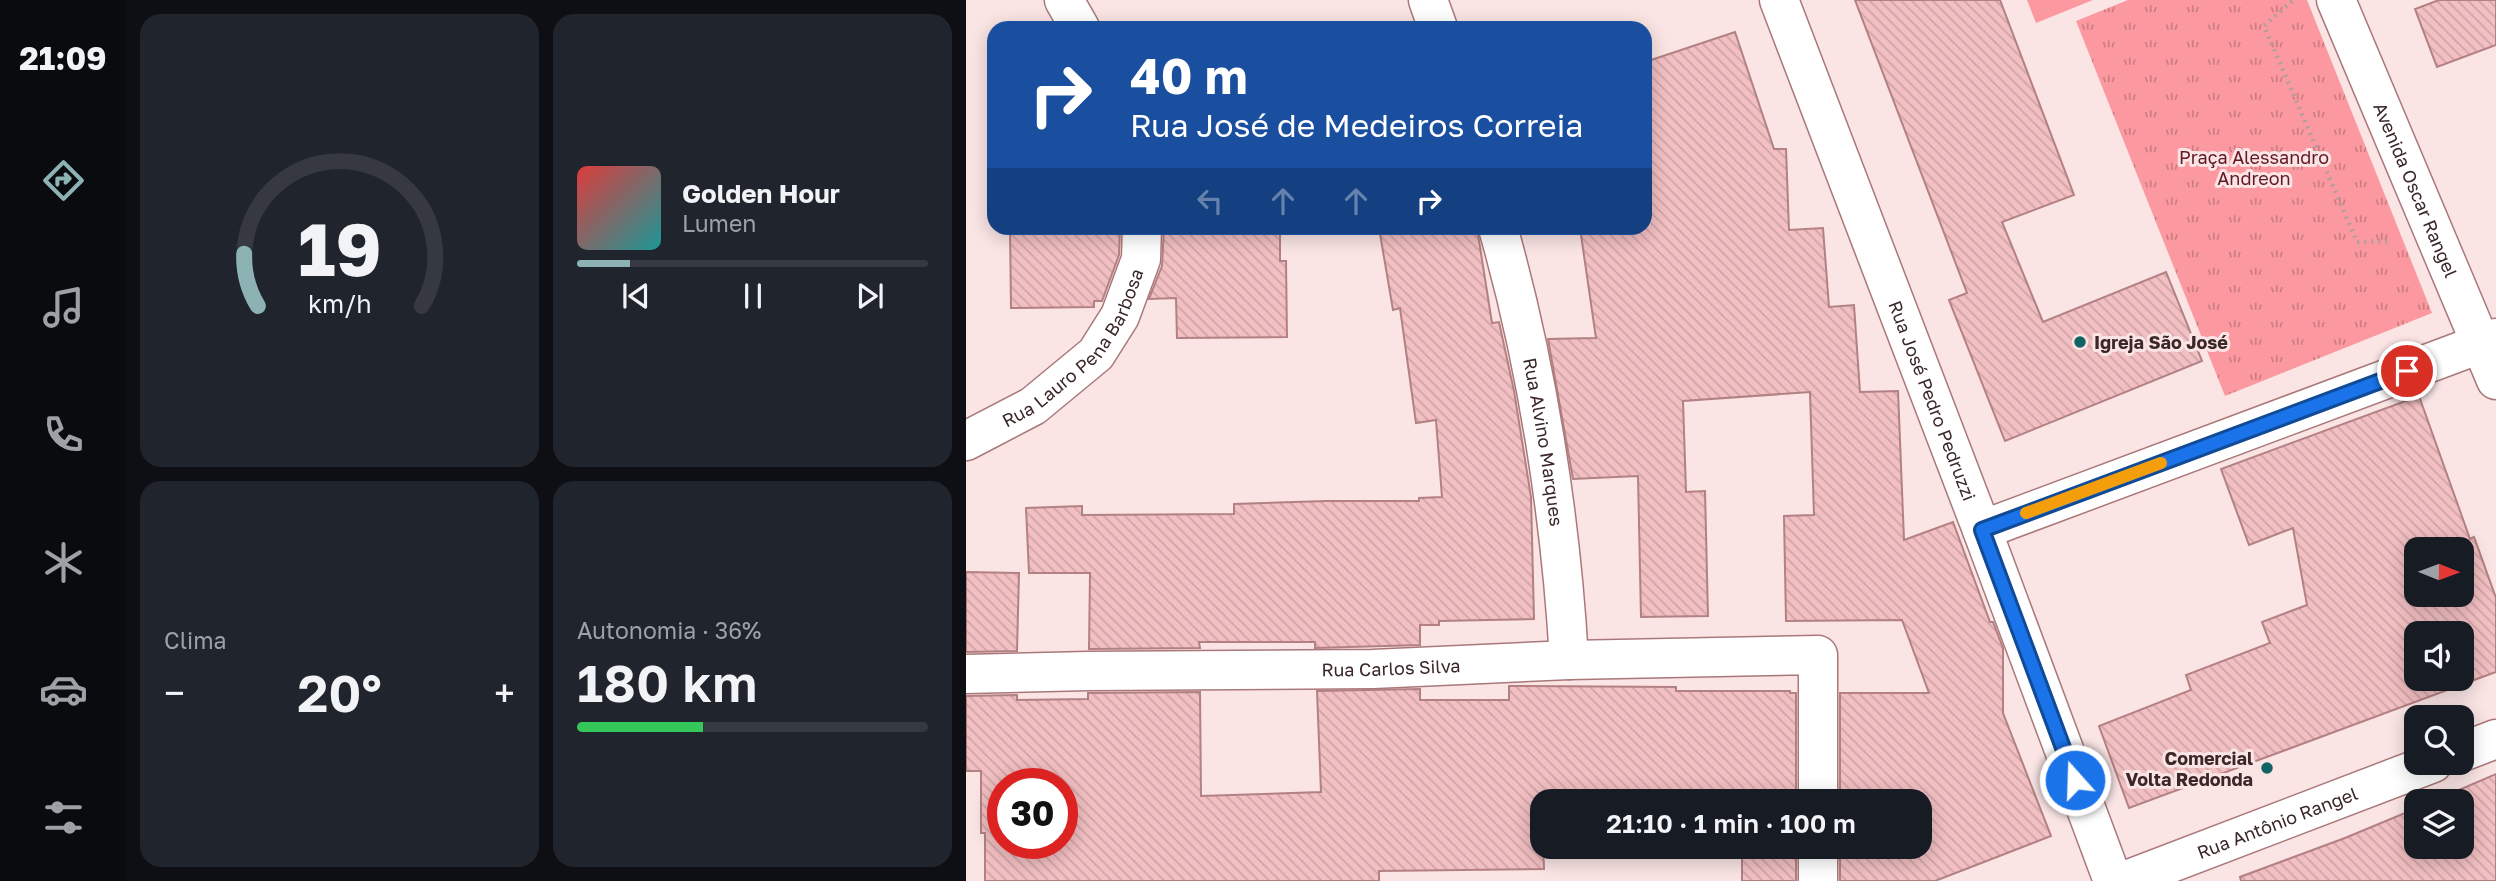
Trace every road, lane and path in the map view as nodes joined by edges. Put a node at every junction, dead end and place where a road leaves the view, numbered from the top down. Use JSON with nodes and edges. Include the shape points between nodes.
{"nodes":[{"id":1,"x":1064,"y":0,"type":"edge"},
{"id":2,"x":1428,"y":0,"type":"edge"},
{"id":3,"x":1779,"y":0,"type":"edge"},
{"id":4,"x":2292,"y":0,"type":"edge"},
{"id":5,"x":2336,"y":0,"type":"edge"},
{"id":6,"x":1076,"y":21,"type":"edge"},
{"id":7,"x":1436,"y":21,"type":"edge"},
{"id":8,"x":1142,"y":235,"type":"edge"},
{"id":9,"x":1500,"y":235,"type":"edge"},
{"id":10,"x":2438,"y":241,"type":"junction"},
{"id":11,"x":2489,"y":340,"type":"edge"},
{"id":12,"x":2496,"y":380,"type":"edge"},
{"id":13,"x":966,"y":441,"type":"edge"},
{"id":14,"x":1982,"y":530,"type":"junction"},
{"id":15,"x":1569,"y":660,"type":"junction"},
{"id":16,"x":966,"y":674,"type":"edge"},
{"id":17,"x":2496,"y":739,"type":"edge"},
{"id":18,"x":2474,"y":747,"type":"edge"},
{"id":19,"x":2404,"y":774,"type":"edge"},
{"id":20,"x":1818,"y":789,"type":"edge"},
{"id":21,"x":1818,"y":859,"type":"edge"},
{"id":22,"x":1818,"y":881,"type":"edge"},
{"id":23,"x":2113,"y":881,"type":"edge"},
{"id":24,"x":2123,"y":881,"type":"edge"}],
"edges":[{"from":1,"to":6,"type":"street"},
{"from":2,"to":7,"type":"street"},
{"from":3,"to":14,"type":"street","name":"Rua José Pedro Pedruzzi"},
{"from":4,"to":10,"type":"path","via":[[2264,26],[2357,242]]},
{"from":5,"to":10,"type":"street","name":"Avenida Oscar Rangel"},
{"from":8,"to":13,"type":"street","name":"Rua Lauro Pena Barbosa","via":[[1141,260],[1120,316],[1096,354],[1033,406]]},
{"from":9,"to":15,"type":"street","name":"Rua Alvino Marques","via":[[1550,475],[1565,583]]},
{"from":10,"to":11,"type":"street","name":"Avenida Oscar Rangel"},
{"from":11,"to":12,"type":"street","name":"Avenida Oscar Rangel"},
{"from":11,"to":14,"type":"street"},
{"from":14,"to":23,"type":"street","name":"Rua José Pedro Pedruzzi"},
{"from":15,"to":16,"type":"street","name":"Rua Carlos Silva","via":[[1373,670]]},
{"from":15,"to":20,"type":"street","name":"Rua Carlos Silva","via":[[1818,655]]},
{"from":17,"to":18,"type":"street"},
{"from":19,"to":24,"type":"street","name":"Rua Antônio Rangel"},
{"from":21,"to":22,"type":"street"}]}
